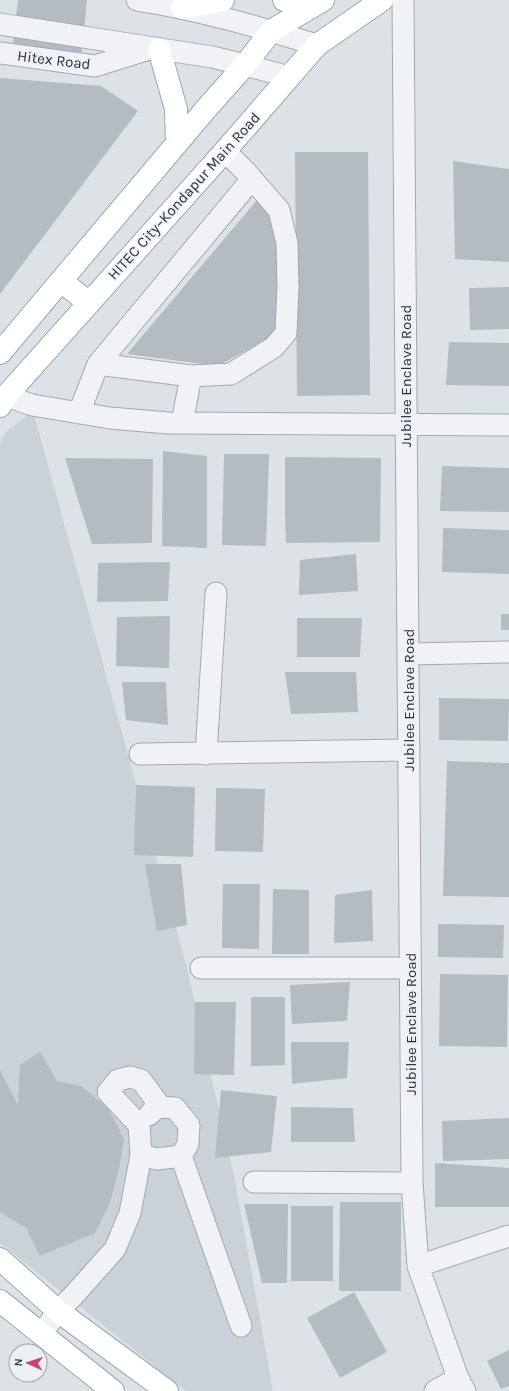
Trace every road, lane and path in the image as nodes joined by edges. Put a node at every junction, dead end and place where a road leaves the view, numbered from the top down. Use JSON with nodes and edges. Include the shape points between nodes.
{"nodes":[{"id":1,"x":137,"y":0,"type":"edge"},
{"id":2,"x":223,"y":0,"type":"edge"},
{"id":3,"x":284,"y":0,"type":"edge"},
{"id":4,"x":382,"y":0,"type":"edge"},
{"id":5,"x":403,"y":0,"type":"edge"},
{"id":6,"x":321,"y":1,"type":"edge"},
{"id":7,"x":170,"y":4,"type":"edge"},
{"id":8,"x":0,"y":24,"type":"edge"},
{"id":9,"x":271,"y":31,"type":"junction"},
{"id":10,"x":317,"y":45,"type":"junction"},
{"id":11,"x":156,"y":49,"type":"junction"},
{"id":12,"x":0,"y":53,"type":"edge"},
{"id":13,"x":245,"y":64,"type":"junction"},
{"id":14,"x":289,"y":77,"type":"junction"},
{"id":15,"x":177,"y":143,"type":"junction"},
{"id":16,"x":225,"y":151,"type":"junction"},
{"id":17,"x":252,"y":179,"type":"junction"},
{"id":18,"x":61,"y":281,"type":"junction"},
{"id":19,"x":89,"y":303,"type":"junction"},
{"id":20,"x":0,"y":353,"type":"edge"},
{"id":21,"x":98,"y":364,"type":"junction"},
{"id":22,"x":191,"y":376,"type":"junction"},
{"id":23,"x":3,"y":401,"type":"edge"},
{"id":24,"x":79,"y":413,"type":"junction"},
{"id":25,"x":182,"y":423,"type":"junction"},
{"id":26,"x":407,"y":424,"type":"junction"},
{"id":27,"x":509,"y":425,"type":"edge"},
{"id":28,"x":216,"y":593,"type":"dead end"},
{"id":29,"x":509,"y":652,"type":"edge"},
{"id":30,"x":409,"y":654,"type":"junction"},
{"id":31,"x":409,"y":750,"type":"junction"},
{"id":32,"x":140,"y":754,"type":"dead end"},
{"id":33,"x":206,"y":754,"type":"junction"},
{"id":34,"x":201,"y":968,"type":"dead end"},
{"id":35,"x":410,"y":968,"type":"junction"},
{"id":36,"x":160,"y":1106,"type":"junction"},
{"id":37,"x":139,"y":1126,"type":"junction"},
{"id":38,"x":141,"y":1155,"type":"junction"},
{"id":39,"x":181,"y":1156,"type":"junction"},
{"id":40,"x":254,"y":1182,"type":"dead end"},
{"id":41,"x":412,"y":1183,"type":"junction"},
{"id":42,"x":509,"y":1236,"type":"edge"},
{"id":43,"x":0,"y":1259,"type":"edge"},
{"id":44,"x":418,"y":1266,"type":"junction"},
{"id":45,"x":0,"y":1301,"type":"edge"},
{"id":46,"x":58,"y":1311,"type":"junction"},
{"id":47,"x":241,"y":1326,"type":"dead end"},
{"id":48,"x":42,"y":1333,"type":"junction"},
{"id":49,"x":461,"y":1384,"type":"edge"},
{"id":50,"x":113,"y":1391,"type":"edge"},
{"id":51,"x":167,"y":1391,"type":"edge"},
{"id":52,"x":435,"y":1391,"type":"edge"}],
"edges":[{"from":1,"to":7,"type":"street"},
{"from":2,"to":7,"type":"main road"},
{"from":3,"to":6,"type":"main road"},
{"from":4,"to":10,"type":"main road","name":"HITEC City–Kondapur Main Road"},
{"from":5,"to":26,"type":"street","name":"Jubilee Enclave Road"},
{"from":6,"to":9,"type":"main road"},
{"from":7,"to":9,"type":"street"},
{"from":8,"to":11,"type":"street","name":"Hitex Road"},
{"from":9,"to":10,"type":"street"},
{"from":9,"to":13,"type":"main road"},
{"from":10,"to":14,"type":"main road","name":"HITEC City–Kondapur Main Road"},
{"from":11,"to":12,"type":"street","name":"Hitex Road","via":[[95,66]]},
{"from":11,"to":13,"type":"street","name":"Hitex Road"},
{"from":11,"to":15,"type":"main road","via":[[176,109]]},
{"from":13,"to":14,"type":"street","name":"Hitex Road"},
{"from":13,"to":15,"type":"main road"},
{"from":14,"to":16,"type":"main road","name":"HITEC City–Kondapur Main Road"},
{"from":15,"to":18,"type":"main road"},
{"from":16,"to":17,"type":"street"},
{"from":16,"to":19,"type":"main road","name":"HITEC City–Kondapur Main Road"},
{"from":17,"to":21,"type":"street"},
{"from":17,"to":22,"type":"street","via":[[279,210],[287,243],[286,333],[274,347],[231,374]]},
{"from":18,"to":19,"type":"main road"},
{"from":18,"to":20,"type":"main road"},
{"from":19,"to":23,"type":"main road","name":"HITEC City–Kondapur Main Road"},
{"from":21,"to":22,"type":"street"},
{"from":21,"to":24,"type":"street"},
{"from":22,"to":25,"type":"street"},
{"from":23,"to":24,"type":"street"},
{"from":24,"to":25,"type":"street"},
{"from":25,"to":26,"type":"street"},
{"from":26,"to":27,"type":"street"},
{"from":26,"to":30,"type":"street","name":"Jubilee Enclave Road"},
{"from":28,"to":33,"type":"street"},
{"from":29,"to":30,"type":"street"},
{"from":30,"to":31,"type":"street","name":"Jubilee Enclave Road"},
{"from":31,"to":33,"type":"street"},
{"from":31,"to":35,"type":"street","name":"Jubilee Enclave Road"},
{"from":32,"to":33,"type":"street"},
{"from":34,"to":35,"type":"street"},
{"from":35,"to":41,"type":"street","name":"Jubilee Enclave Road"},
{"from":36,"to":37,"type":"street"},
{"from":36,"to":37,"type":"street","via":[[141,1080],[130,1077],[118,1080],[108,1092]]},
{"from":36,"to":39,"type":"street","via":[[175,1108],[189,1125],[188,1144]]},
{"from":37,"to":38,"type":"street"},
{"from":38,"to":39,"type":"street","via":[[157,1159]]},
{"from":38,"to":46,"type":"street","via":[[130,1213],[115,1249]]},
{"from":39,"to":47,"type":"street"},
{"from":40,"to":41,"type":"street"},
{"from":41,"to":44,"type":"street","name":"Jubilee Enclave Road"},
{"from":42,"to":44,"type":"street"},
{"from":43,"to":46,"type":"main road"},
{"from":44,"to":49,"type":"street","name":"Jubilee Enclave Road"},
{"from":45,"to":48,"type":"main road"},
{"from":46,"to":48,"type":"street"},
{"from":46,"to":51,"type":"main road"},
{"from":48,"to":50,"type":"main road"},
{"from":49,"to":52,"type":"street"}]}
